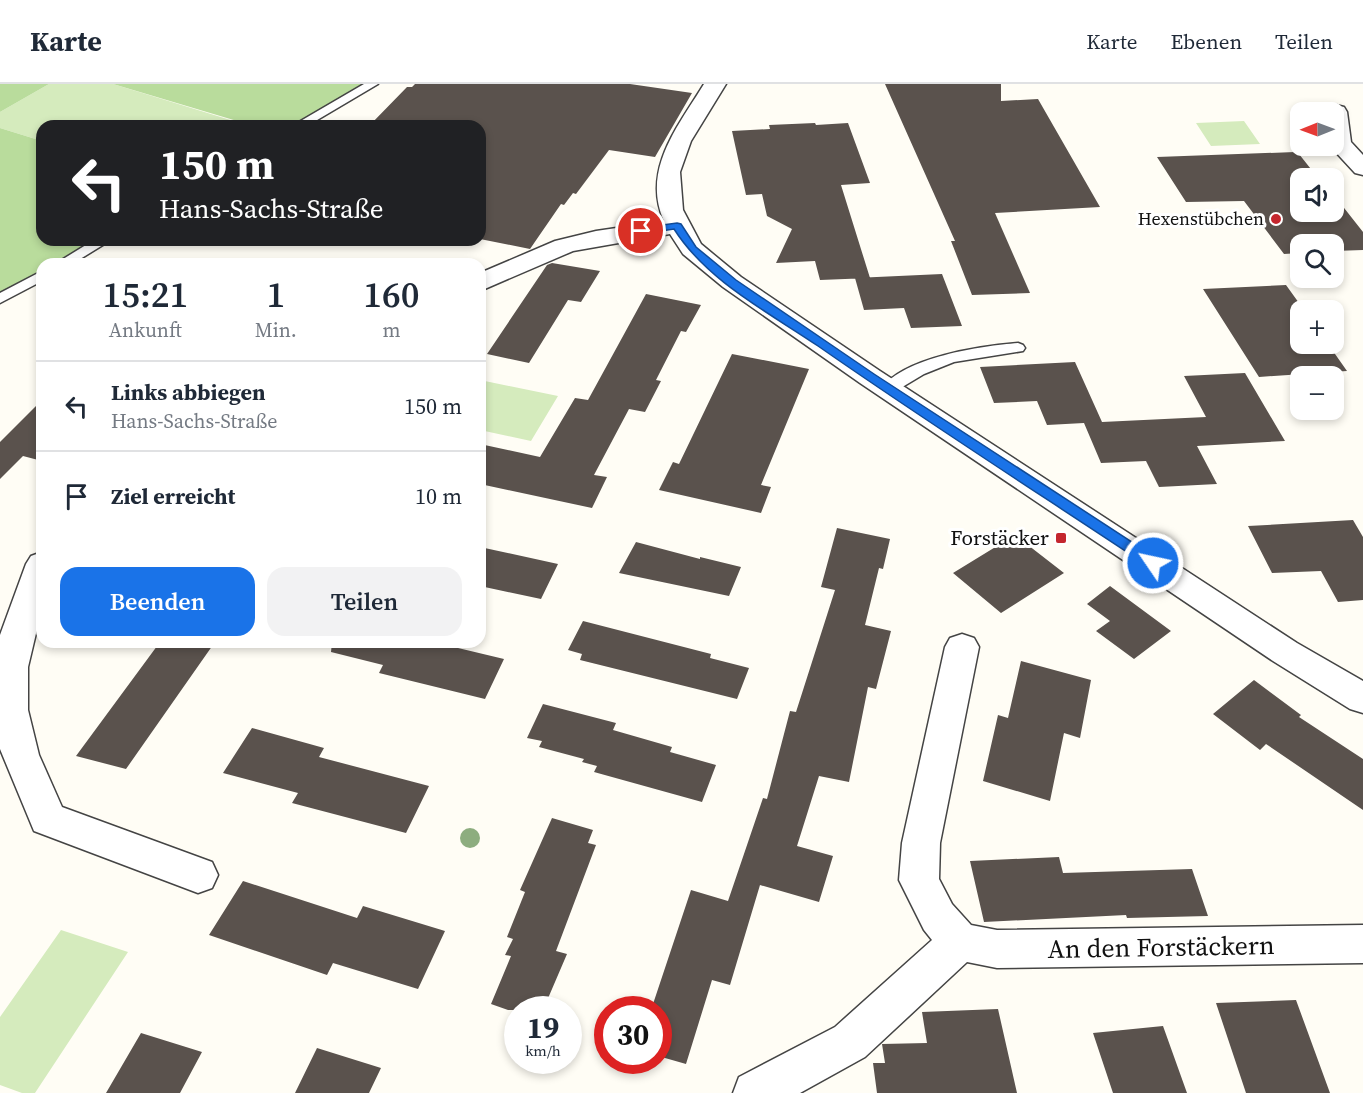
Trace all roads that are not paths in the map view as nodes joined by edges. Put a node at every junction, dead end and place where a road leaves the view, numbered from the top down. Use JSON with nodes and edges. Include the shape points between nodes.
{"nodes":[{"id":1,"x":372,"y":84,"type":"edge"},
{"id":2,"x":715,"y":84,"type":"edge"},
{"id":3,"x":309,"y":120,"type":"edge"},
{"id":4,"x":1344,"y":148,"type":"edge"},
{"id":5,"x":1363,"y":168,"type":"edge"},
{"id":6,"x":677,"y":226,"type":"junction"},
{"id":7,"x":94,"y":246,"type":"edge"},
{"id":8,"x":72,"y":258,"type":"edge"},
{"id":9,"x":36,"y":278,"type":"edge"},
{"id":10,"x":486,"y":280,"type":"edge"},
{"id":11,"x":0,"y":299,"type":"edge"},
{"id":12,"x":1018,"y":348,"type":"dead end"},
{"id":13,"x":889,"y":389,"type":"junction"},
{"id":14,"x":36,"y":579,"type":"edge"},
{"id":15,"x":962,"y":647,"type":"dead end"},
{"id":16,"x":1363,"y":699,"type":"edge"},
{"id":17,"x":198,"y":875,"type":"dead end"},
{"id":18,"x":960,"y":942,"type":"junction"},
{"id":19,"x":1363,"y":944,"type":"edge"},
{"id":20,"x":755,"y":1093,"type":"edge"}],
"edges":[{"from":1,"to":3,"type":"lane"},
{"from":2,"to":6,"type":"street","via":[[680,141],[668,172],[671,210]]},
{"from":4,"to":5,"type":"street"},
{"from":6,"to":10,"type":"street","via":[[564,246]]},
{"from":6,"to":13,"type":"street","via":[[692,249],[732,282]]},
{"from":7,"to":8,"type":"lane"},
{"from":9,"to":11,"type":"lane"},
{"from":12,"to":13,"type":"lane","via":[[960,354],[932,363]]},
{"from":13,"to":16,"type":"street","via":[[1285,652]]},
{"from":14,"to":17,"type":"street","via":[[16,629],[8,685],[14,735],[48,819]]},
{"from":15,"to":18,"type":"street","via":[[921,843],[919,880],[938,917]]},
{"from":18,"to":19,"type":"street","name":"An den Forstäckern","via":[[997,949]]},
{"from":18,"to":20,"type":"street","via":[[850,1042]]}]}
